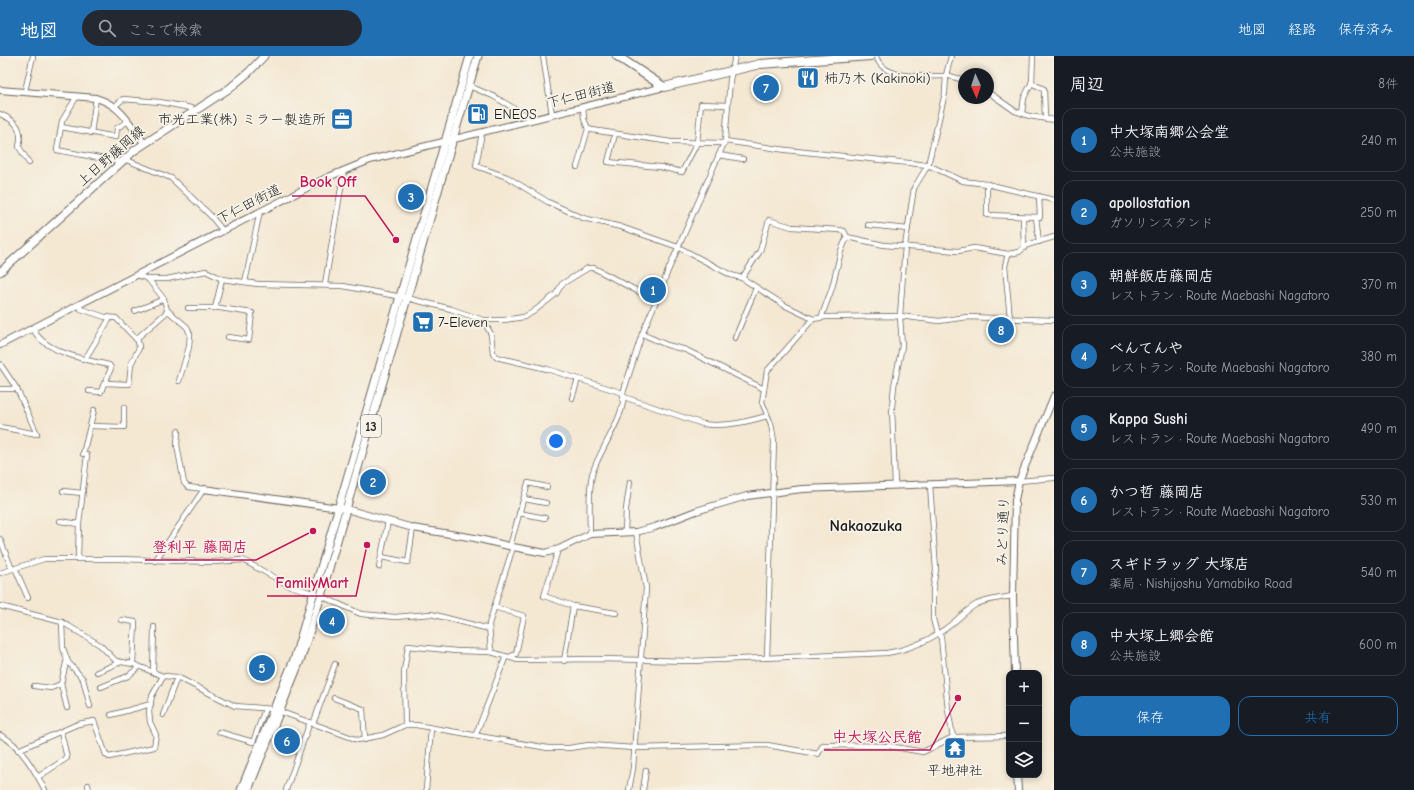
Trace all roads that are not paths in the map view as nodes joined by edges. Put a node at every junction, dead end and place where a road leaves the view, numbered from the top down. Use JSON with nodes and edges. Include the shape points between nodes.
{"nodes":[{"id":1,"x":33,"y":56,"type":"edge"},
{"id":2,"x":264,"y":56,"type":"edge"},
{"id":3,"x":470,"y":56,"type":"edge"},
{"id":4,"x":478,"y":56,"type":"edge"},
{"id":5,"x":543,"y":56,"type":"edge"},
{"id":6,"x":617,"y":56,"type":"edge"},
{"id":7,"x":735,"y":56,"type":"edge"},
{"id":8,"x":870,"y":56,"type":"edge"},
{"id":9,"x":876,"y":56,"type":"edge"},
{"id":10,"x":951,"y":56,"type":"edge"},
{"id":11,"x":1033,"y":56,"type":"edge"},
{"id":12,"x":733,"y":69,"type":"junction"},
{"id":13,"x":946,"y":76,"type":"junction"},
{"id":14,"x":958,"y":79,"type":"edge"},
{"id":15,"x":1031,"y":83,"type":"junction"},
{"id":16,"x":469,"y":86,"type":"junction"},
{"id":17,"x":664,"y":87,"type":"junction"},
{"id":18,"x":0,"y":90,"type":"edge"},
{"id":19,"x":25,"y":91,"type":"junction"},
{"id":20,"x":77,"y":96,"type":"junction"},
{"id":21,"x":994,"y":96,"type":"edge"},
{"id":22,"x":96,"y":98,"type":"junction"},
{"id":23,"x":115,"y":106,"type":"junction"},
{"id":24,"x":728,"y":106,"type":"junction"},
{"id":25,"x":583,"y":107,"type":"junction"},
{"id":26,"x":193,"y":111,"type":"junction"},
{"id":27,"x":1022,"y":113,"type":"junction"},
{"id":28,"x":0,"y":114,"type":"edge"},
{"id":29,"x":552,"y":114,"type":"junction"},
{"id":30,"x":1045,"y":118,"type":"junction"},
{"id":31,"x":532,"y":119,"type":"junction"},
{"id":32,"x":1054,"y":120,"type":"edge"},
{"id":33,"x":128,"y":121,"type":"junction"},
{"id":34,"x":61,"y":127,"type":"junction"},
{"id":35,"x":588,"y":129,"type":"junction"},
{"id":36,"x":91,"y":132,"type":"junction"},
{"id":37,"x":482,"y":132,"type":"junction"},
{"id":38,"x":615,"y":134,"type":"junction"},
{"id":39,"x":453,"y":139,"type":"junction"},
{"id":40,"x":445,"y":141,"type":"junction"},
{"id":41,"x":725,"y":142,"type":"junction"},
{"id":42,"x":144,"y":143,"type":"junction"},
{"id":43,"x":697,"y":143,"type":"junction"},
{"id":44,"x":719,"y":155,"type":"junction"},
{"id":45,"x":743,"y":159,"type":"dead end"},
{"id":46,"x":122,"y":161,"type":"junction"},
{"id":47,"x":29,"y":164,"type":"dead end"},
{"id":48,"x":928,"y":165,"type":"junction"},
{"id":49,"x":577,"y":167,"type":"dead end"},
{"id":50,"x":344,"y":170,"type":"junction"},
{"id":51,"x":987,"y":184,"type":"junction"},
{"id":52,"x":1039,"y":196,"type":"junction"},
{"id":53,"x":1054,"y":200,"type":"edge"},
{"id":54,"x":260,"y":212,"type":"junction"},
{"id":55,"x":1023,"y":217,"type":"junction"},
{"id":56,"x":1036,"y":217,"type":"junction"},
{"id":57,"x":868,"y":225,"type":"dead end"},
{"id":58,"x":908,"y":229,"type":"junction"},
{"id":59,"x":223,"y":231,"type":"junction"},
{"id":60,"x":1054,"y":236,"type":"edge"},
{"id":61,"x":847,"y":237,"type":"junction"},
{"id":62,"x":1039,"y":242,"type":"junction"},
{"id":63,"x":905,"y":246,"type":"junction"},
{"id":64,"x":678,"y":247,"type":"junction"},
{"id":65,"x":1024,"y":248,"type":"junction"},
{"id":66,"x":1008,"y":254,"type":"junction"},
{"id":67,"x":0,"y":271,"type":"edge"},
{"id":68,"x":137,"y":275,"type":"junction"},
{"id":69,"x":742,"y":278,"type":"junction"},
{"id":70,"x":148,"y":279,"type":"junction"},
{"id":71,"x":222,"y":279,"type":"junction"},
{"id":72,"x":245,"y":282,"type":"junction"},
{"id":73,"x":326,"y":284,"type":"junction"},
{"id":74,"x":756,"y":288,"type":"junction"},
{"id":75,"x":404,"y":298,"type":"junction"},
{"id":76,"x":164,"y":299,"type":"junction"},
{"id":77,"x":656,"y":301,"type":"junction"},
{"id":78,"x":79,"y":305,"type":"junction"},
{"id":79,"x":188,"y":308,"type":"dead end"},
{"id":80,"x":215,"y":308,"type":"junction"},
{"id":81,"x":134,"y":311,"type":"dead end"},
{"id":82,"x":168,"y":311,"type":"junction"},
{"id":83,"x":900,"y":316,"type":"junction"},
{"id":84,"x":110,"y":318,"type":"junction"},
{"id":85,"x":821,"y":318,"type":"junction"},
{"id":86,"x":1010,"y":318,"type":"junction"},
{"id":87,"x":483,"y":320,"type":"junction"},
{"id":88,"x":813,"y":320,"type":"junction"},
{"id":89,"x":1054,"y":320,"type":"edge"},
{"id":90,"x":33,"y":328,"type":"junction"},
{"id":91,"x":642,"y":334,"type":"junction"},
{"id":92,"x":228,"y":337,"type":"dead end"},
{"id":93,"x":735,"y":338,"type":"dead end"},
{"id":94,"x":136,"y":339,"type":"junction"},
{"id":95,"x":0,"y":345,"type":"edge"},
{"id":96,"x":85,"y":359,"type":"junction"},
{"id":97,"x":0,"y":364,"type":"edge"},
{"id":98,"x":578,"y":379,"type":"junction"},
{"id":99,"x":179,"y":381,"type":"dead end"},
{"id":100,"x":105,"y":383,"type":"junction"},
{"id":101,"x":0,"y":389,"type":"edge"},
{"id":102,"x":17,"y":389,"type":"junction"},
{"id":103,"x":764,"y":389,"type":"junction"},
{"id":104,"x":88,"y":391,"type":"dead end"},
{"id":105,"x":623,"y":395,"type":"junction"},
{"id":106,"x":1054,"y":396,"type":"edge"},
{"id":107,"x":572,"y":398,"type":"dead end"},
{"id":108,"x":124,"y":407,"type":"dead end"},
{"id":109,"x":94,"y":410,"type":"dead end"},
{"id":110,"x":767,"y":416,"type":"junction"},
{"id":111,"x":91,"y":426,"type":"junction"},
{"id":112,"x":0,"y":427,"type":"edge"},
{"id":113,"x":178,"y":431,"type":"dead end"},
{"id":114,"x":1054,"y":478,"type":"edge"},
{"id":115,"x":1019,"y":481,"type":"junction"},
{"id":116,"x":630,"y":482,"type":"dead end"},
{"id":117,"x":930,"y":485,"type":"junction"},
{"id":118,"x":895,"y":486,"type":"junction"},
{"id":119,"x":547,"y":487,"type":"dead end"},
{"id":120,"x":63,"y":490,"type":"dead end"},
{"id":121,"x":204,"y":490,"type":"junction"},
{"id":122,"x":82,"y":493,"type":"junction"},
{"id":123,"x":772,"y":493,"type":"junction"},
{"id":124,"x":524,"y":499,"type":"junction"},
{"id":125,"x":546,"y":503,"type":"dead end"},
{"id":126,"x":342,"y":508,"type":"junction"},
{"id":127,"x":519,"y":513,"type":"junction"},
{"id":128,"x":545,"y":518,"type":"dead end"},
{"id":129,"x":60,"y":521,"type":"dead end"},
{"id":130,"x":388,"y":521,"type":"junction"},
{"id":131,"x":79,"y":524,"type":"junction"},
{"id":132,"x":413,"y":528,"type":"junction"},
{"id":133,"x":625,"y":532,"type":"junction"},
{"id":134,"x":636,"y":532,"type":"junction"},
{"id":135,"x":590,"y":534,"type":"junction"},
{"id":136,"x":0,"y":539,"type":"edge"},
{"id":137,"x":512,"y":547,"type":"junction"},
{"id":138,"x":558,"y":550,"type":"junction"},
{"id":139,"x":381,"y":557,"type":"junction"},
{"id":140,"x":78,"y":558,"type":"junction"},
{"id":141,"x":155,"y":560,"type":"junction"},
{"id":142,"x":378,"y":567,"type":"dead end"},
{"id":143,"x":14,"y":569,"type":"junction"},
{"id":144,"x":0,"y":573,"type":"edge"},
{"id":145,"x":318,"y":595,"type":"junction"},
{"id":146,"x":1013,"y":596,"type":"junction"},
{"id":147,"x":28,"y":598,"type":"dead end"},
{"id":148,"x":0,"y":606,"type":"edge"},
{"id":149,"x":572,"y":606,"type":"junction"},
{"id":150,"x":494,"y":607,"type":"junction"},
{"id":151,"x":616,"y":613,"type":"dead end"},
{"id":152,"x":122,"y":620,"type":"dead end"},
{"id":153,"x":62,"y":622,"type":"junction"},
{"id":154,"x":154,"y":627,"type":"dead end"},
{"id":155,"x":489,"y":629,"type":"junction"},
{"id":156,"x":937,"y":634,"type":"junction"},
{"id":157,"x":491,"y":652,"type":"junction"},
{"id":158,"x":508,"y":657,"type":"junction"},
{"id":159,"x":767,"y":658,"type":"junction"},
{"id":160,"x":68,"y":659,"type":"junction"},
{"id":161,"x":642,"y":660,"type":"junction"},
{"id":162,"x":564,"y":661,"type":"junction"},
{"id":163,"x":121,"y":662,"type":"junction"},
{"id":164,"x":133,"y":664,"type":"junction"},
{"id":165,"x":334,"y":664,"type":"dead end"},
{"id":166,"x":139,"y":667,"type":"junction"},
{"id":167,"x":1014,"y":670,"type":"edge"},
{"id":168,"x":97,"y":672,"type":"dead end"},
{"id":169,"x":153,"y":673,"type":"junction"},
{"id":170,"x":163,"y":676,"type":"junction"},
{"id":171,"x":177,"y":677,"type":"junction"},
{"id":172,"x":61,"y":684,"type":"junction"},
{"id":173,"x":34,"y":686,"type":"dead end"},
{"id":174,"x":101,"y":687,"type":"dead end"},
{"id":175,"x":334,"y":698,"type":"dead end"},
{"id":176,"x":151,"y":704,"type":"junction"},
{"id":177,"x":90,"y":706,"type":"dead end"},
{"id":178,"x":67,"y":708,"type":"dead end"},
{"id":179,"x":273,"y":710,"type":"junction"},
{"id":180,"x":163,"y":715,"type":"dead end"},
{"id":181,"x":111,"y":716,"type":"dead end"},
{"id":182,"x":311,"y":723,"type":"junction"},
{"id":183,"x":405,"y":725,"type":"junction"},
{"id":184,"x":432,"y":728,"type":"junction"},
{"id":185,"x":61,"y":732,"type":"junction"},
{"id":186,"x":219,"y":732,"type":"dead end"},
{"id":187,"x":476,"y":734,"type":"junction"},
{"id":188,"x":0,"y":735,"type":"edge"},
{"id":189,"x":953,"y":737,"type":"junction"},
{"id":190,"x":1006,"y":737,"type":"edge"},
{"id":191,"x":365,"y":740,"type":"junction"},
{"id":192,"x":634,"y":748,"type":"junction"},
{"id":193,"x":18,"y":750,"type":"junction"},
{"id":194,"x":646,"y":770,"type":"dead end"},
{"id":195,"x":38,"y":778,"type":"junction"},
{"id":196,"x":1018,"y":778,"type":"edge"},
{"id":197,"x":45,"y":790,"type":"edge"},
{"id":198,"x":241,"y":790,"type":"edge"},
{"id":199,"x":248,"y":790,"type":"edge"},
{"id":200,"x":286,"y":790,"type":"edge"},
{"id":201,"x":426,"y":790,"type":"edge"},
{"id":202,"x":629,"y":790,"type":"edge"},
{"id":203,"x":643,"y":790,"type":"edge"},
{"id":204,"x":1018,"y":790,"type":"edge"}],
"edges":[{"from":1,"to":19,"type":"street"},
{"from":2,"to":26,"type":"main road","name":"上日野藤岡線","via":[[239,81]]},
{"from":3,"to":40,"type":"main road","number":"13"},
{"from":4,"to":16,"type":"main road","number":"13"},
{"from":5,"to":29,"type":"street"},
{"from":6,"to":17,"type":"highway"},
{"from":7,"to":12,"type":"street"},
{"from":8,"to":12,"type":"highway","via":[[780,62]]},
{"from":9,"to":13,"type":"street","via":[[884,68],[897,74]]},
{"from":10,"to":13,"type":"street"},
{"from":11,"to":15,"type":"street"},
{"from":12,"to":17,"type":"highway"},
{"from":12,"to":24,"type":"street"},
{"from":13,"to":14,"type":"street"},
{"from":13,"to":48,"type":"street","via":[[945,93]]},
{"from":15,"to":27,"type":"street","via":[[1024,98]]},
{"from":15,"to":30,"type":"street","via":[[1044,89]]},
{"from":16,"to":31,"type":"street","via":[[493,96]]},
{"from":16,"to":39,"type":"main road","number":"13"},
{"from":17,"to":25,"type":"street","name":"下仁田街道"},
{"from":18,"to":19,"type":"street"},
{"from":19,"to":20,"type":"street"},
{"from":20,"to":22,"type":"street"},
{"from":20,"to":34,"type":"street"},
{"from":21,"to":27,"type":"street"},
{"from":22,"to":23,"type":"street"},
{"from":22,"to":36,"type":"street"},
{"from":23,"to":26,"type":"street","via":[[123,99],[160,102],[191,108]]},
{"from":23,"to":33,"type":"street"},
{"from":24,"to":41,"type":"street"},
{"from":24,"to":43,"type":"street","via":[[701,104]]},
{"from":25,"to":29,"type":"street","name":"下仁田街道"},
{"from":25,"to":35,"type":"street"},
{"from":26,"to":42,"type":"main road","name":"上日野藤岡線"},
{"from":27,"to":30,"type":"street"},
{"from":28,"to":47,"type":"street","via":[[16,124],[21,137],[19,147]]},
{"from":29,"to":31,"type":"street","name":"下仁田街道"},
{"from":30,"to":32,"type":"street"},
{"from":31,"to":37,"type":"street","name":"下仁田街道"},
{"from":33,"to":36,"type":"street","via":[[117,128],[116,137]]},
{"from":33,"to":42,"type":"street"},
{"from":34,"to":36,"type":"street"},
{"from":34,"to":46,"type":"street","via":[[57,150]]},
{"from":35,"to":38,"type":"street"},
{"from":35,"to":49,"type":"street"},
{"from":37,"to":39,"type":"street","name":"下仁田街道"},
{"from":37,"to":64,"type":"street","via":[[476,166],[507,177],[548,202],[583,218],[621,227]]},
{"from":38,"to":43,"type":"street"},
{"from":38,"to":43,"type":"street","via":[[608,162],[660,167],[682,172]]},
{"from":39,"to":40,"type":"street","name":"下仁田街道"},
{"from":39,"to":75,"type":"main road","number":"13"},
{"from":40,"to":50,"type":"street","name":"下仁田街道","via":[[370,160]]},
{"from":40,"to":75,"type":"main road","number":"13"},
{"from":41,"to":43,"type":"street"},
{"from":41,"to":44,"type":"street"},
{"from":41,"to":48,"type":"street"},
{"from":42,"to":46,"type":"main road","name":"上日野藤岡線"},
{"from":44,"to":45,"type":"street"},
{"from":44,"to":64,"type":"street"},
{"from":46,"to":59,"type":"street","via":[[171,178]]},
{"from":46,"to":67,"type":"main road","name":"上日野藤岡線"},
{"from":48,"to":51,"type":"street","via":[[963,181]]},
{"from":48,"to":58,"type":"street","via":[[914,188]]},
{"from":50,"to":54,"type":"street","name":"下仁田街道"},
{"from":50,"to":73,"type":"street"},
{"from":51,"to":52,"type":"street"},
{"from":51,"to":55,"type":"street","via":[[987,215]]},
{"from":52,"to":53,"type":"street"},
{"from":52,"to":56,"type":"street","via":[[1040,217]]},
{"from":54,"to":59,"type":"street","name":"下仁田街道"},
{"from":54,"to":72,"type":"street"},
{"from":55,"to":56,"type":"street"},
{"from":55,"to":65,"type":"street"},
{"from":56,"to":62,"type":"street"},
{"from":57,"to":58,"type":"street"},
{"from":58,"to":63,"type":"street"},
{"from":59,"to":68,"type":"street","name":"下仁田街道"},
{"from":60,"to":62,"type":"street"},
{"from":61,"to":63,"type":"street","via":[[884,245]]},
{"from":61,"to":69,"type":"street","via":[[844,231],[792,227],[769,220],[760,251]]},
{"from":61,"to":85,"type":"street"},
{"from":62,"to":65,"type":"street"},
{"from":63,"to":66,"type":"street","via":[[958,251],[974,248]]},
{"from":63,"to":83,"type":"street"},
{"from":64,"to":69,"type":"street","via":[[731,275]]},
{"from":64,"to":77,"type":"street"},
{"from":65,"to":66,"type":"street"},
{"from":66,"to":86,"type":"street","via":[[1005,266]]},
{"from":68,"to":70,"type":"street"},
{"from":68,"to":78,"type":"street","name":"下仁田街道"},
{"from":69,"to":74,"type":"street"},
{"from":70,"to":71,"type":"street","via":[[167,279],[206,271]]},
{"from":70,"to":76,"type":"street"},
{"from":71,"to":72,"type":"street"},
{"from":71,"to":80,"type":"street"},
{"from":72,"to":73,"type":"street"},
{"from":73,"to":75,"type":"street"},
{"from":74,"to":88,"type":"street","via":[[798,314]]},
{"from":74,"to":93,"type":"street"},
{"from":75,"to":87,"type":"street"},
{"from":75,"to":126,"type":"main road","number":"13"},
{"from":76,"to":81,"type":"street"},
{"from":76,"to":82,"type":"street"},
{"from":77,"to":87,"type":"street","via":[[594,268],[588,268],[562,284],[546,303],[524,317]]},
{"from":77,"to":91,"type":"street"},
{"from":78,"to":84,"type":"street","via":[[81,310]]},
{"from":78,"to":90,"type":"street","name":"下仁田街道"},
{"from":79,"to":80,"type":"street"},
{"from":80,"to":92,"type":"street","via":[[252,313],[249,340]]},
{"from":82,"to":94,"type":"street"},
{"from":82,"to":99,"type":"street","via":[[187,327],[190,334],[189,348]]},
{"from":83,"to":85,"type":"street"},
{"from":83,"to":86,"type":"street","via":[[939,321],[967,317]]},
{"from":83,"to":118,"type":"street","via":[[902,346],[892,407]]},
{"from":84,"to":94,"type":"street","via":[[116,318]]},
{"from":84,"to":96,"type":"street"},
{"from":85,"to":88,"type":"street"},
{"from":86,"to":89,"type":"street"},
{"from":87,"to":98,"type":"street","via":[[491,334],[492,349],[496,357]]},
{"from":88,"to":103,"type":"street","via":[[767,371]]},
{"from":90,"to":95,"type":"street","name":"下仁田街道"},
{"from":90,"to":96,"type":"street","via":[[39,337],[54,349]]},
{"from":91,"to":103,"type":"street","via":[[686,350]]},
{"from":91,"to":105,"type":"street"},
{"from":94,"to":100,"type":"street","via":[[139,348],[131,364],[129,384]]},
{"from":96,"to":100,"type":"street","via":[[111,368]]},
{"from":97,"to":102,"type":"street"},
{"from":98,"to":105,"type":"street"},
{"from":98,"to":107,"type":"street"},
{"from":100,"to":104,"type":"street","via":[[101,392]]},
{"from":101,"to":102,"type":"street"},
{"from":102,"to":112,"type":"street","via":[[37,434]]},
{"from":103,"to":110,"type":"street","via":[[762,402]]},
{"from":105,"to":110,"type":"street","via":[[715,426],[747,422]]},
{"from":105,"to":135,"type":"street","via":[[610,437],[592,476]]},
{"from":106,"to":115,"type":"street","name":"みどり通り"},
{"from":108,"to":111,"type":"street","via":[[124,428]]},
{"from":109,"to":111,"type":"street"},
{"from":110,"to":123,"type":"street","via":[[774,441]]},
{"from":111,"to":122,"type":"street","via":[[85,455]]},
{"from":113,"to":121,"type":"street","via":[[184,483],[188,487]]},
{"from":114,"to":115,"type":"street"},
{"from":115,"to":117,"type":"street"},
{"from":115,"to":146,"type":"street","name":"みどり通り","via":[[1015,500]]},
{"from":116,"to":133,"type":"street"},
{"from":117,"to":118,"type":"street"},
{"from":117,"to":156,"type":"street","via":[[936,570],[933,619]]},
{"from":118,"to":123,"type":"street","via":[[802,489]]},
{"from":119,"to":124,"type":"street","via":[[528,483]]},
{"from":120,"to":122,"type":"street"},
{"from":121,"to":126,"type":"street"},
{"from":121,"to":141,"type":"street"},
{"from":122,"to":131,"type":"street"},
{"from":123,"to":134,"type":"street","via":[[747,496]]},
{"from":123,"to":159,"type":"street"},
{"from":124,"to":125,"type":"street"},
{"from":124,"to":127,"type":"street"},
{"from":126,"to":130,"type":"street"},
{"from":126,"to":145,"type":"main road","number":"13"},
{"from":127,"to":128,"type":"street"},
{"from":127,"to":137,"type":"street"},
{"from":129,"to":131,"type":"street"},
{"from":130,"to":132,"type":"street"},
{"from":130,"to":139,"type":"street"},
{"from":131,"to":140,"type":"street"},
{"from":132,"to":137,"type":"street"},
{"from":132,"to":139,"type":"street","via":[[408,562]]},
{"from":133,"to":134,"type":"street"},
{"from":133,"to":135,"type":"street"},
{"from":134,"to":161,"type":"street","via":[[646,588]]},
{"from":135,"to":138,"type":"street"},
{"from":136,"to":143,"type":"street"},
{"from":137,"to":138,"type":"street","via":[[545,552]]},
{"from":137,"to":150,"type":"street"},
{"from":138,"to":149,"type":"street","via":[[544,596]]},
{"from":139,"to":142,"type":"street"},
{"from":140,"to":141,"type":"street"},
{"from":140,"to":143,"type":"street","via":[[44,559]]},
{"from":141,"to":145,"type":"street","via":[[243,560],[288,585]]},
{"from":143,"to":144,"type":"street"},
{"from":143,"to":147,"type":"street"},
{"from":145,"to":155,"type":"street","via":[[361,614],[395,617],[431,614]]},
{"from":145,"to":179,"type":"main road","number":"13","via":[[301,658]]},
{"from":146,"to":156,"type":"street","via":[[978,604]]},
{"from":146,"to":167,"type":"street","name":"みどり通り"},
{"from":148,"to":153,"type":"street"},
{"from":149,"to":151,"type":"street"},
{"from":149,"to":162,"type":"street"},
{"from":150,"to":155,"type":"street"},
{"from":150,"to":158,"type":"street","via":[[524,616],[516,654]]},
{"from":152,"to":164,"type":"street","via":[[135,622]]},
{"from":153,"to":160,"type":"street","via":[[63,648]]},
{"from":153,"to":163,"type":"street","via":[[100,645],[112,658]]},
{"from":154,"to":169,"type":"street"},
{"from":155,"to":157,"type":"street"},
{"from":156,"to":159,"type":"street","via":[[905,650],[887,653]]},
{"from":156,"to":189,"type":"street","via":[[940,634],[942,640]]},
{"from":157,"to":158,"type":"street"},
{"from":157,"to":183,"type":"street","via":[[408,646],[404,671]]},
{"from":158,"to":162,"type":"street","via":[[518,660]]},
{"from":158,"to":187,"type":"street"},
{"from":159,"to":161,"type":"street","via":[[693,662]]},
{"from":160,"to":172,"type":"street"},
{"from":160,"to":177,"type":"street","via":[[83,679]]},
{"from":161,"to":162,"type":"street"},
{"from":161,"to":192,"type":"street"},
{"from":163,"to":164,"type":"street"},
{"from":163,"to":168,"type":"street"},
{"from":164,"to":166,"type":"street"},
{"from":165,"to":182,"type":"street"},
{"from":166,"to":169,"type":"street"},
{"from":166,"to":174,"type":"street","via":[[128,676]]},
{"from":169,"to":170,"type":"street"},
{"from":170,"to":171,"type":"street"},
{"from":170,"to":176,"type":"street","via":[[152,696]]},
{"from":171,"to":179,"type":"street","via":[[235,706]]},
{"from":171,"to":180,"type":"street"},
{"from":172,"to":173,"type":"street","via":[[51,688]]},
{"from":172,"to":178,"type":"street"},
{"from":175,"to":191,"type":"street","via":[[364,709]]},
{"from":176,"to":181,"type":"street"},
{"from":176,"to":185,"type":"street","via":[[150,722],[156,735],[154,747],[109,757],[94,721],[78,724]]},
{"from":179,"to":182,"type":"street"},
{"from":179,"to":186,"type":"street","via":[[253,742]]},
{"from":179,"to":198,"type":"main road","number":"13"},
{"from":179,"to":199,"type":"main road","number":"13"},
{"from":182,"to":191,"type":"street","via":[[358,740]]},
{"from":182,"to":200,"type":"street"},
{"from":183,"to":184,"type":"street"},
{"from":183,"to":191,"type":"street"},
{"from":184,"to":187,"type":"street"},
{"from":184,"to":201,"type":"street"},
{"from":185,"to":193,"type":"street"},
{"from":185,"to":195,"type":"street","via":[[67,758]]},
{"from":187,"to":192,"type":"street","via":[[548,748]]},
{"from":188,"to":193,"type":"street"},
{"from":189,"to":190,"type":"street"},
{"from":189,"to":192,"type":"street","via":[[923,752],[888,746],[823,746],[818,754],[767,745]]},
{"from":192,"to":202,"type":"street"},
{"from":193,"to":195,"type":"street"},
{"from":194,"to":203,"type":"street"},
{"from":195,"to":197,"type":"street"},
{"from":196,"to":204,"type":"street"}]}
